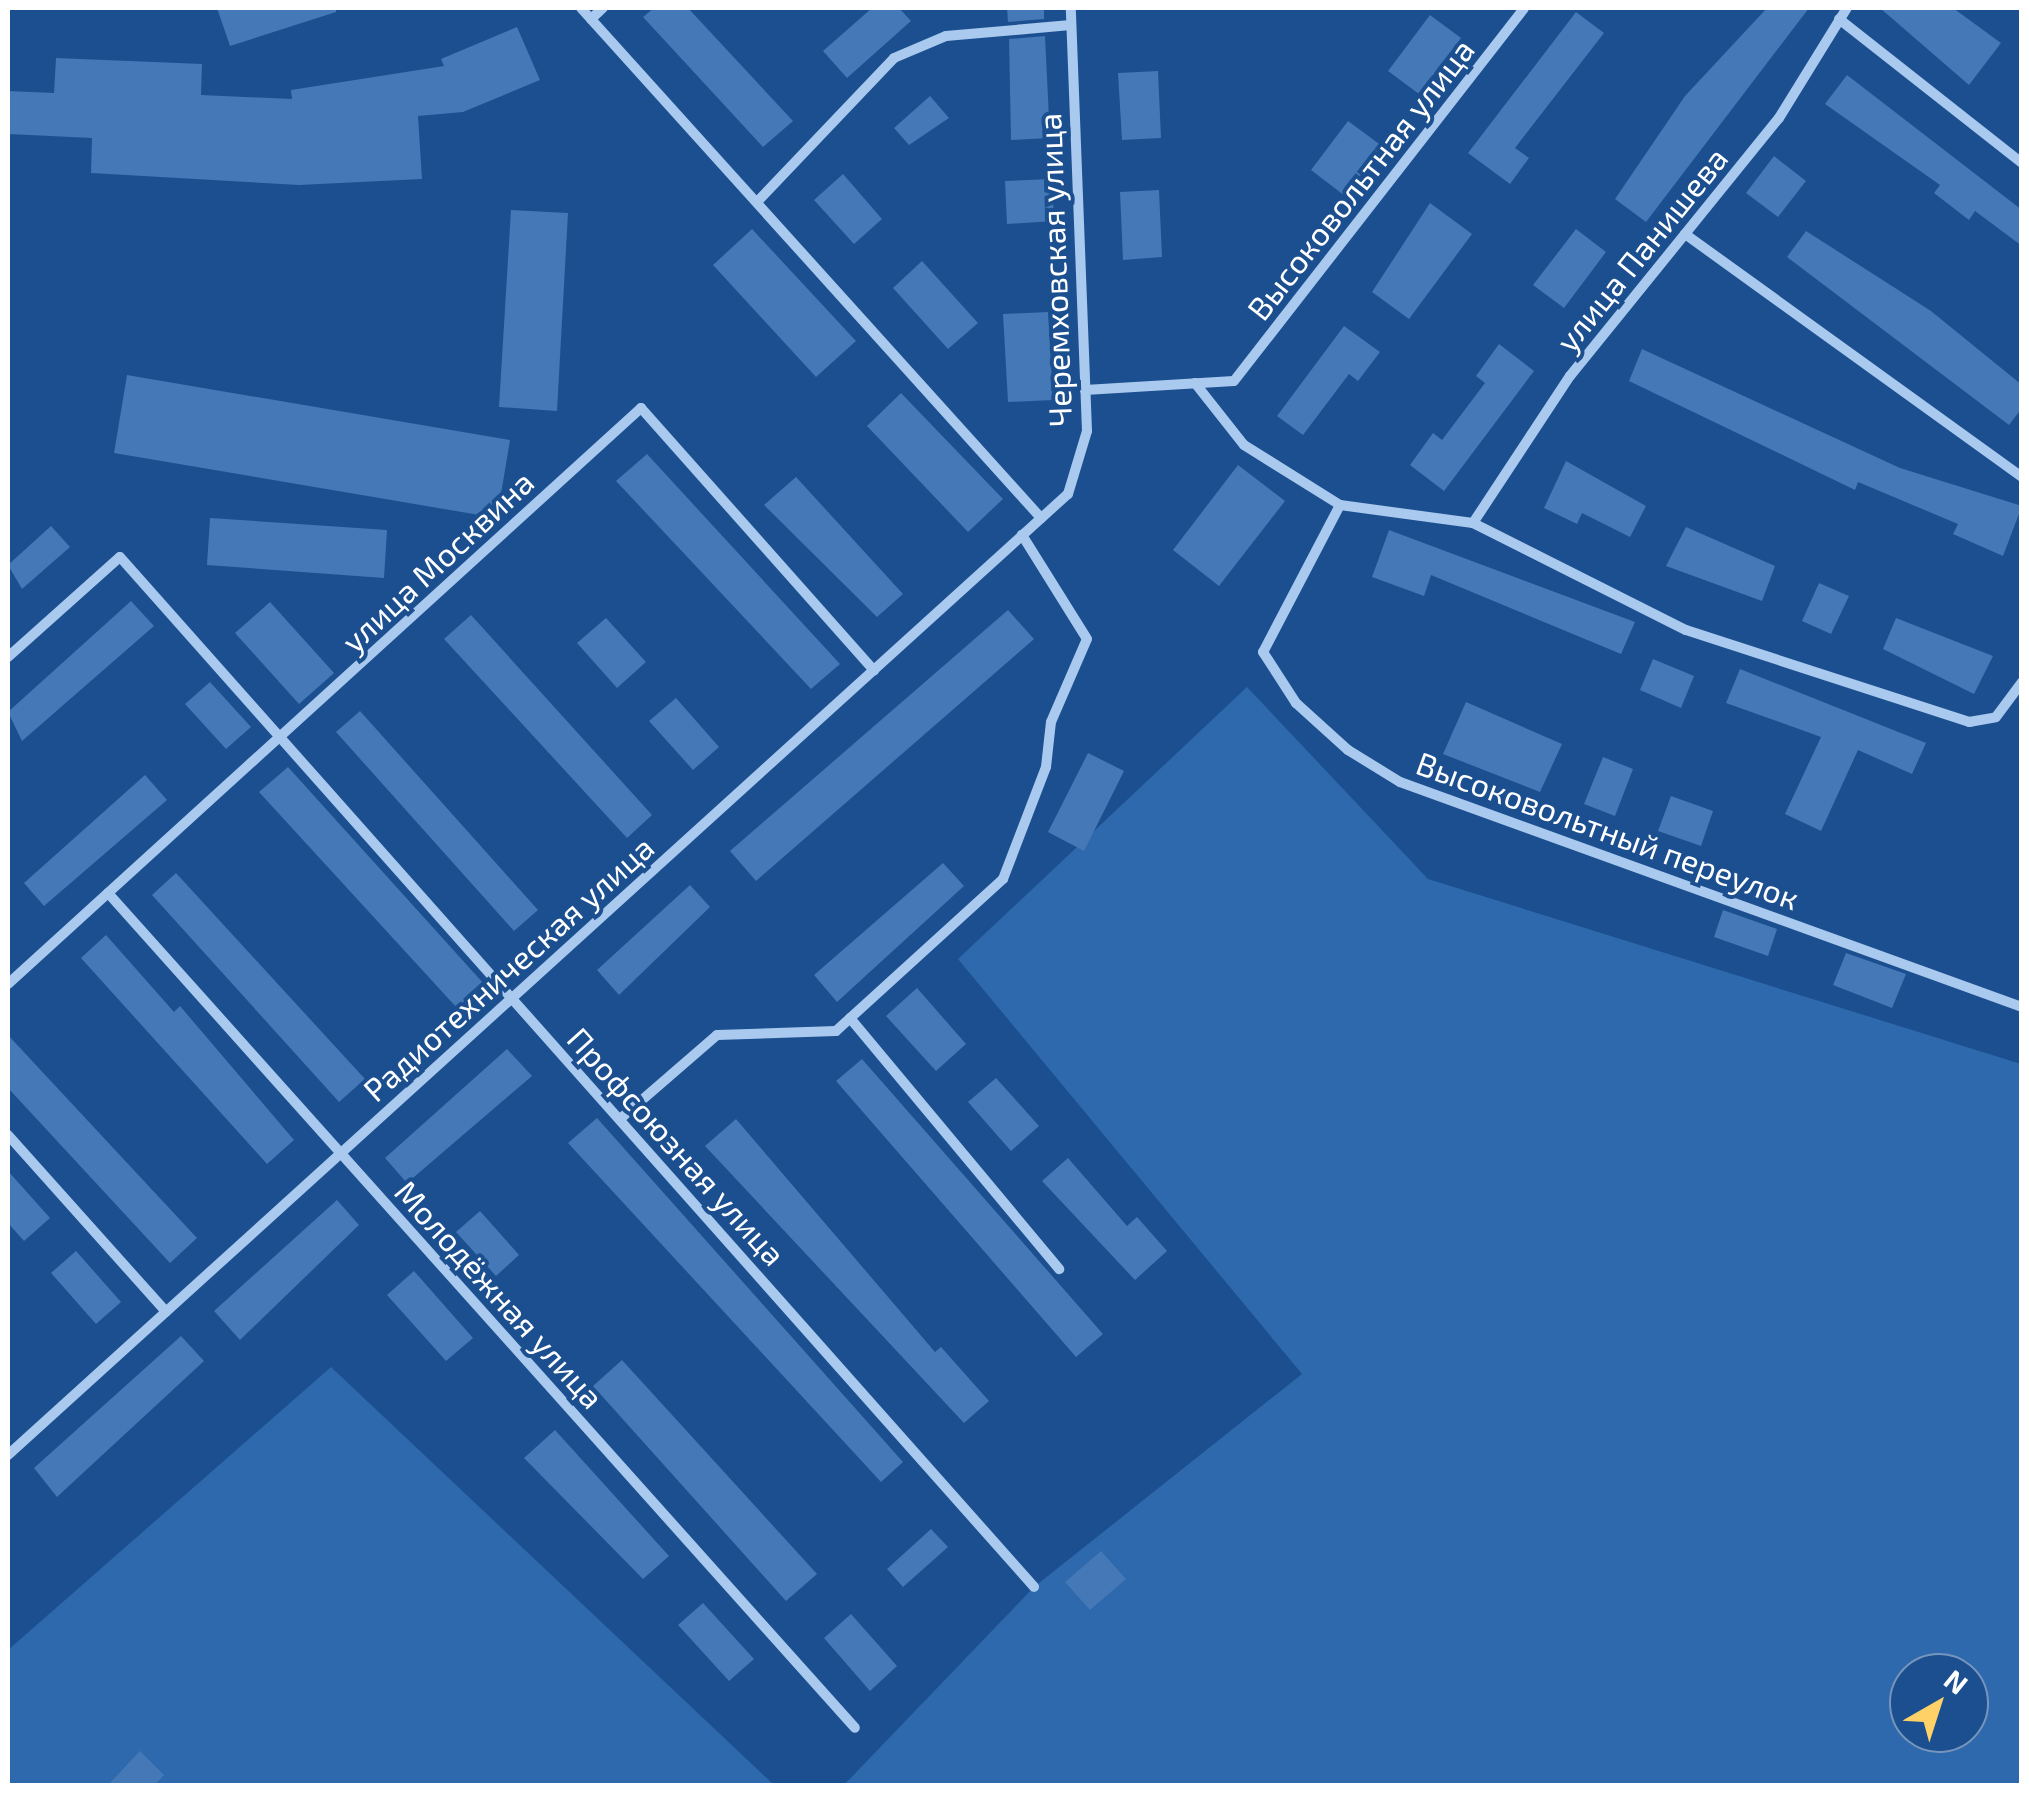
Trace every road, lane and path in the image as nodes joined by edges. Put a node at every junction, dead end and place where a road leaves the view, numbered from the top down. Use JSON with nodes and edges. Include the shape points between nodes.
{"nodes":[{"id":1,"x":581,"y":8,"type":"edge"},
{"id":2,"x":604,"y":8,"type":"edge"},
{"id":3,"x":1070,"y":8,"type":"edge"},
{"id":4,"x":1524,"y":8,"type":"edge"},
{"id":5,"x":1847,"y":8,"type":"edge"},
{"id":6,"x":592,"y":19,"type":"junction"},
{"id":7,"x":1838,"y":19,"type":"junction"},
{"id":8,"x":1071,"y":26,"type":"junction"},
{"id":9,"x":2022,"y":162,"type":"edge"},
{"id":10,"x":757,"y":202,"type":"junction"},
{"id":11,"x":1685,"y":234,"type":"junction"},
{"id":12,"x":1194,"y":384,"type":"junction"},
{"id":13,"x":1085,"y":390,"type":"junction"},
{"id":14,"x":2022,"y":478,"type":"edge"},
{"id":15,"x":1340,"y":504,"type":"junction"},
{"id":16,"x":1041,"y":518,"type":"junction"},
{"id":17,"x":1473,"y":523,"type":"junction"},
{"id":18,"x":1022,"y":536,"type":"junction"},
{"id":19,"x":8,"y":657,"type":"edge"},
{"id":20,"x":874,"y":670,"type":"junction"},
{"id":21,"x":2022,"y":682,"type":"edge"},
{"id":22,"x":282,"y":738,"type":"junction"},
{"id":23,"x":108,"y":894,"type":"junction"},
{"id":24,"x":8,"y":984,"type":"edge"},
{"id":25,"x":512,"y":998,"type":"junction"},
{"id":26,"x":2022,"y":1008,"type":"edge"},
{"id":27,"x":850,"y":1018,"type":"junction"},
{"id":28,"x":620,"y":1119,"type":"junction"},
{"id":29,"x":8,"y":1135,"type":"edge"},
{"id":30,"x":341,"y":1153,"type":"junction"},
{"id":31,"x":1059,"y":1269,"type":"dead end"},
{"id":32,"x":166,"y":1312,"type":"junction"},
{"id":33,"x":8,"y":1455,"type":"edge"},
{"id":34,"x":1034,"y":1587,"type":"dead end"},
{"id":35,"x":855,"y":1728,"type":"dead end"}],
"edges":[{"from":1,"to":6,"type":"street"},
{"from":2,"to":6,"type":"street"},
{"from":3,"to":8,"type":"street","name":"Черемховская улица"},
{"from":4,"to":12,"type":"street","name":"Высоковольтная улица","via":[[1234,381]]},
{"from":5,"to":7,"type":"street","name":"улица Панишева"},
{"from":6,"to":10,"type":"street"},
{"from":7,"to":9,"type":"street"},
{"from":7,"to":11,"type":"street","name":"улица Панишева","via":[[1779,118]]},
{"from":8,"to":10,"type":"street","via":[[946,36],[894,58]]},
{"from":8,"to":13,"type":"street","name":"Черемховская улица"},
{"from":10,"to":16,"type":"street"},
{"from":11,"to":14,"type":"street"},
{"from":11,"to":17,"type":"street","name":"улица Панишева","via":[[1570,376]]},
{"from":12,"to":13,"type":"street"},
{"from":12,"to":15,"type":"street","via":[[1244,444]]},
{"from":13,"to":16,"type":"street","name":"Черемховская улица","via":[[1087,431],[1068,494]]},
{"from":15,"to":17,"type":"street"},
{"from":15,"to":26,"type":"street","name":"Высоковольтный переулок","via":[[1264,652],[1296,703],[1348,750],[1400,782]]},
{"from":16,"to":18,"type":"street","name":"Радиотехническая улица"},
{"from":17,"to":21,"type":"street","via":[[1686,630],[1969,722],[1996,717]]},
{"from":18,"to":20,"type":"street","name":"Радиотехническая улица"},
{"from":18,"to":27,"type":"street","via":[[1087,639],[1082,668],[1051,722],[1046,767],[1004,880]]},
{"from":19,"to":22,"type":"street","name":"Профсоюзная улица","via":[[120,556]]},
{"from":20,"to":22,"type":"street","name":"улица Москвина","via":[[640,408]]},
{"from":20,"to":25,"type":"street","name":"Радиотехническая улица"},
{"from":22,"to":23,"type":"street","name":"улица Москвина"},
{"from":22,"to":25,"type":"street","name":"Профсоюзная улица"},
{"from":23,"to":24,"type":"street","name":"улица Москвина"},
{"from":23,"to":30,"type":"street","name":"Молодёжная улица"},
{"from":25,"to":28,"type":"street","name":"Профсоюзная улица"},
{"from":25,"to":30,"type":"street","name":"Радиотехническая улица"},
{"from":27,"to":28,"type":"street","via":[[836,1031],[716,1035]]},
{"from":27,"to":31,"type":"street"},
{"from":28,"to":34,"type":"street","name":"Профсоюзная улица"},
{"from":29,"to":32,"type":"street"},
{"from":30,"to":32,"type":"street","name":"Радиотехническая улица"},
{"from":30,"to":35,"type":"street","name":"Молодёжная улица"},
{"from":32,"to":33,"type":"street","name":"Радиотехническая улица"}]}
